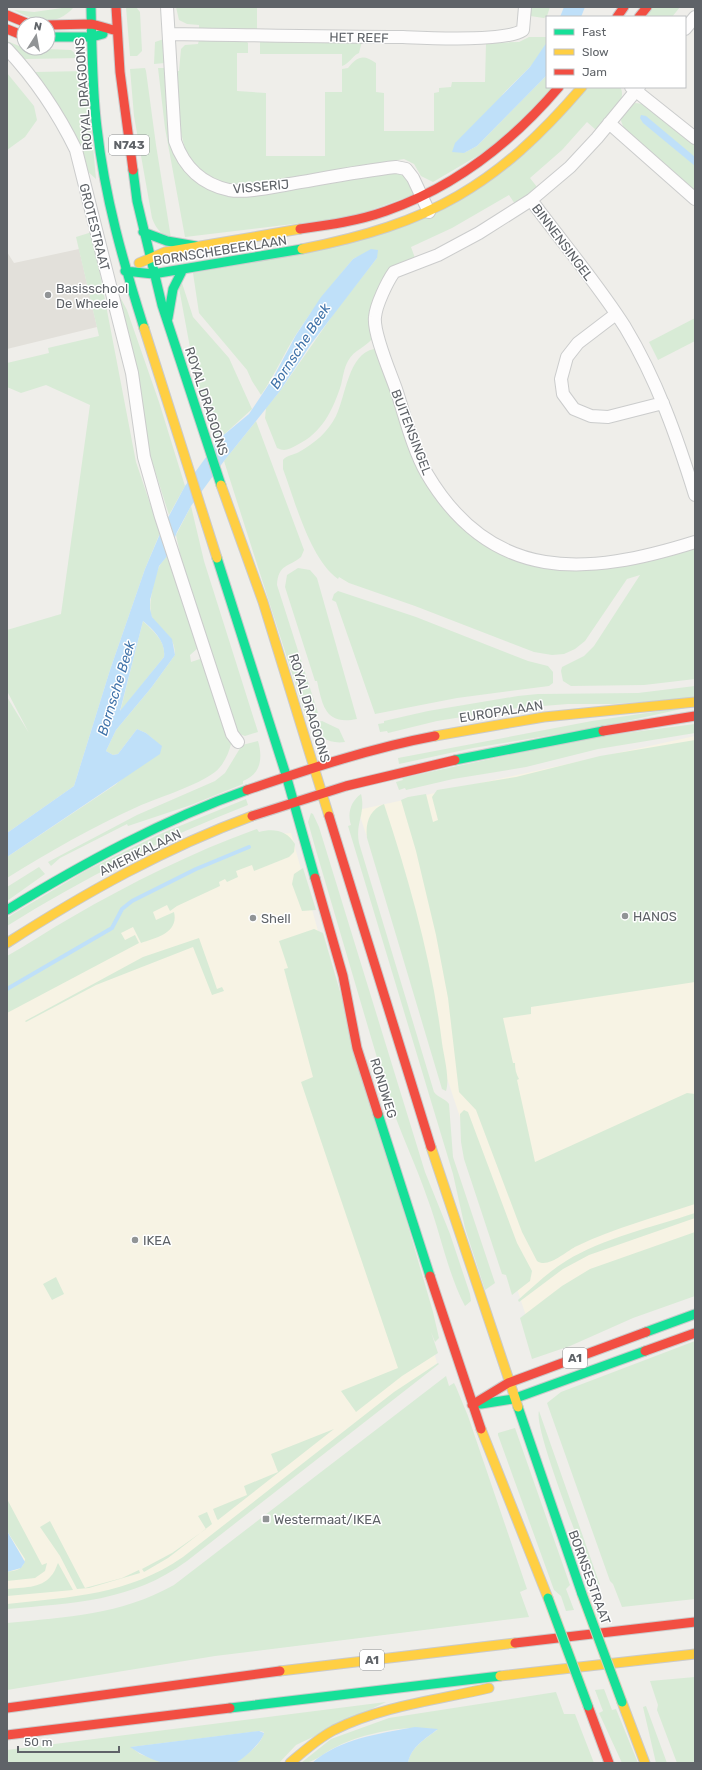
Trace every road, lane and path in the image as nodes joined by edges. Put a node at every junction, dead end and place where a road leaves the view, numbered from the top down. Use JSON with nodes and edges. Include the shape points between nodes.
{"nodes":[{"id":1,"x":91,"y":7,"type":"edge"},
{"id":2,"x":116,"y":7,"type":"edge"},
{"id":3,"x":167,"y":7,"type":"edge"},
{"id":4,"x":525,"y":7,"type":"edge"},
{"id":5,"x":624,"y":7,"type":"edge"},
{"id":6,"x":647,"y":7,"type":"edge"},
{"id":7,"x":7,"y":15,"type":"edge"},
{"id":8,"x":618,"y":16,"type":"edge"},
{"id":9,"x":640,"y":16,"type":"edge"},
{"id":10,"x":695,"y":16,"type":"edge"},
{"id":11,"x":16,"y":20,"type":"edge"},
{"id":12,"x":92,"y":24,"type":"junction"},
{"id":13,"x":56,"y":25,"type":"edge"},
{"id":14,"x":686,"y":28,"type":"edge"},
{"id":15,"x":117,"y":31,"type":"junction"},
{"id":16,"x":170,"y":34,"type":"junction"},
{"id":17,"x":56,"y":37,"type":"edge"},
{"id":18,"x":92,"y":37,"type":"junction"},
{"id":19,"x":7,"y":49,"type":"edge"},
{"id":20,"x":558,"y":88,"type":"edge"},
{"id":21,"x":581,"y":88,"type":"edge"},
{"id":22,"x":635,"y":88,"type":"edge"},
{"id":23,"x":609,"y":123,"type":"junction"},
{"id":24,"x":695,"y":138,"type":"edge"},
{"id":25,"x":421,"y":195,"type":"junction"},
{"id":26,"x":695,"y":199,"type":"edge"},
{"id":27,"x":531,"y":200,"type":"junction"},
{"id":28,"x":429,"y":212,"type":"junction"},
{"id":29,"x":143,"y":232,"type":"junction"},
{"id":30,"x":196,"y":246,"type":"junction"},
{"id":31,"x":150,"y":257,"type":"junction"},
{"id":32,"x":183,"y":269,"type":"junction"},
{"id":33,"x":125,"y":271,"type":"junction"},
{"id":34,"x":153,"y":274,"type":"junction"},
{"id":35,"x":616,"y":314,"type":"junction"},
{"id":36,"x":168,"y":325,"type":"junction"},
{"id":37,"x":663,"y":403,"type":"junction"},
{"id":38,"x":695,"y":495,"type":"edge"},
{"id":39,"x":695,"y":542,"type":"edge"},
{"id":40,"x":695,"y":702,"type":"edge"},
{"id":41,"x":695,"y":716,"type":"edge"},
{"id":42,"x":238,"y":742,"type":"dead end"},
{"id":43,"x":315,"y":766,"type":"junction"},
{"id":44,"x":286,"y":775,"type":"junction"},
{"id":45,"x":323,"y":792,"type":"junction"},
{"id":46,"x":293,"y":801,"type":"junction"},
{"id":47,"x":7,"y":910,"type":"edge"},
{"id":48,"x":7,"y":942,"type":"edge"},
{"id":49,"x":695,"y":1314,"type":"edge"},
{"id":50,"x":695,"y":1333,"type":"edge"},
{"id":51,"x":508,"y":1383,"type":"junction"},
{"id":52,"x":514,"y":1399,"type":"junction"},
{"id":53,"x":472,"y":1405,"type":"junction"},
{"id":54,"x":695,"y":1622,"type":"edge"},
{"id":55,"x":695,"y":1654,"type":"edge"},
{"id":56,"x":568,"y":1669,"type":"junction"},
{"id":57,"x":7,"y":1708,"type":"edge"},
{"id":58,"x":7,"y":1735,"type":"edge"},
{"id":59,"x":290,"y":1763,"type":"edge"},
{"id":60,"x":609,"y":1763,"type":"edge"},
{"id":61,"x":645,"y":1763,"type":"edge"}],
"edges":[{"from":1,"to":12,"type":"main road","name":"ROYAL DRAGOONS","number":"N743"},
{"from":2,"to":15,"type":"main road","name":"ROYAL DRAGOONS","number":"N743"},
{"from":3,"to":16,"type":"street","name":"VISSERIJ"},
{"from":4,"to":16,"type":"street","name":"HET REEF","via":[[523,30],[516,35],[492,37]]},
{"from":5,"to":8,"type":"main road"},
{"from":6,"to":9,"type":"main road"},
{"from":7,"to":11,"type":"main road"},
{"from":10,"to":14,"type":"street"},
{"from":12,"to":13,"type":"main road"},
{"from":12,"to":15,"type":"main road"},
{"from":12,"to":18,"type":"main road","name":"ROYAL DRAGOONS","number":"N743"},
{"from":15,"to":18,"type":"main road"},
{"from":15,"to":29,"type":"main road","name":"ROYAL DRAGOONS","number":"N743","via":[[120,72]]},
{"from":16,"to":25,"type":"street","name":"VISSERIJ","via":[[175,141],[180,156],[205,182],[230,190],[262,189],[396,166],[406,169]]},
{"from":17,"to":18,"type":"main road"},
{"from":18,"to":33,"type":"main road","name":"ROYAL DRAGOONS","number":"N743","via":[[93,83],[101,163],[108,207]]},
{"from":19,"to":42,"type":"street","name":"GROTESTRAAT","via":[[21,64],[63,124],[76,150],[132,373],[144,457],[232,734]]},
{"from":20,"to":25,"type":"main road","name":"BORNSCHEBEEKLAAN","via":[[534,116],[474,166]]},
{"from":21,"to":28,"type":"main road","name":"BORNSCHEBEEKLAAN","via":[[546,128],[517,155],[464,194]]},
{"from":22,"to":23,"type":"street","name":"BINNENSINGEL"},
{"from":22,"to":24,"type":"street"},
{"from":23,"to":26,"type":"street"},
{"from":23,"to":27,"type":"street","name":"BINNENSINGEL","via":[[570,167]]},
{"from":25,"to":28,"type":"street","name":"VISSERIJ"},
{"from":25,"to":30,"type":"main road","name":"BORNSCHEBEEKLAAN","via":[[387,210],[356,219]]},
{"from":27,"to":35,"type":"street","name":"BINNENSINGEL"},
{"from":27,"to":39,"type":"street","name":"BUITENSINGEL","via":[[479,234],[438,255],[394,272],[377,309],[375,324],[380,341],[426,473],[454,513],[483,538],[520,556],[554,564],[588,565],[624,560]]},
{"from":28,"to":32,"type":"main road","name":"BORNSCHEBEEKLAAN","via":[[390,228],[337,244]]},
{"from":29,"to":30,"type":"main road","via":[[159,239]]},
{"from":29,"to":31,"type":"main road","name":"ROYAL DRAGOONS","number":"N743"},
{"from":30,"to":31,"type":"main road","name":"BORNSCHEBEEKLAAN"},
{"from":31,"to":33,"type":"main road","name":"BORNSCHEBEEKLAAN"},
{"from":31,"to":34,"type":"main road","name":"ROYAL DRAGOONS","number":"N743"},
{"from":32,"to":34,"type":"main road","name":"BORNSCHEBEEKLAAN"},
{"from":32,"to":36,"type":"main road","via":[[173,289]]},
{"from":33,"to":34,"type":"main road","name":"BORNSCHEBEEKLAAN"},
{"from":33,"to":44,"type":"main road","name":"ROYAL DRAGOONS","number":"N743"},
{"from":34,"to":36,"type":"main road","name":"ROYAL DRAGOONS","number":"N743"},
{"from":35,"to":37,"type":"street","name":"BINNENSINGEL","via":[[642,357]]},
{"from":35,"to":37,"type":"street","via":[[578,343],[567,358],[561,379],[563,394],[574,409],[591,416],[608,417]]},
{"from":36,"to":43,"type":"main road","name":"ROYAL DRAGOONS","number":"N743","via":[[206,442],[263,602]]},
{"from":37,"to":38,"type":"street","name":"BINNENSINGEL"},
{"from":40,"to":43,"type":"main road","name":"EUROPALAAN","via":[[486,726],[430,737]]},
{"from":41,"to":45,"type":"main road","via":[[453,759]]},
{"from":43,"to":44,"type":"main road","name":"EUROPALAAN"},
{"from":43,"to":45,"type":"main road","name":"ROYAL DRAGOONS"},
{"from":44,"to":46,"type":"main road","name":"RONDWEG"},
{"from":44,"to":47,"type":"main road","name":"AMERIKALAAN","via":[[151,831],[84,864]]},
{"from":45,"to":46,"type":"main road","name":"AMERIKALAAN"},
{"from":45,"to":51,"type":"main road","via":[[433,1155]]},
{"from":46,"to":48,"type":"main road","name":"AMERIKALAAN","via":[[201,838],[114,879]]},
{"from":46,"to":53,"type":"main road","name":"RONDWEG","via":[[344,976],[358,1048]]},
{"from":49,"to":51,"type":"main road","number":"A1"},
{"from":50,"to":52,"type":"main road","number":"A1"},
{"from":51,"to":52,"type":"main road"},
{"from":51,"to":53,"type":"main road"},
{"from":52,"to":53,"type":"main road"},
{"from":52,"to":61,"type":"main road","name":"BORNSESTRAAT","bridge":true,"via":[[582,1594]]},
{"from":53,"to":60,"type":"main road","bridge":true,"via":[[548,1598]]},
{"from":54,"to":57,"type":"main road","number":"A1","via":[[226,1677]]},
{"from":55,"to":56,"type":"main road","number":"A1"},
{"from":56,"to":58,"type":"main road","number":"A1","via":[[384,1688]]},
{"from":56,"to":59,"type":"main road","number":"A1","via":[[388,1710],[356,1720],[327,1732],[301,1751]]}]}
